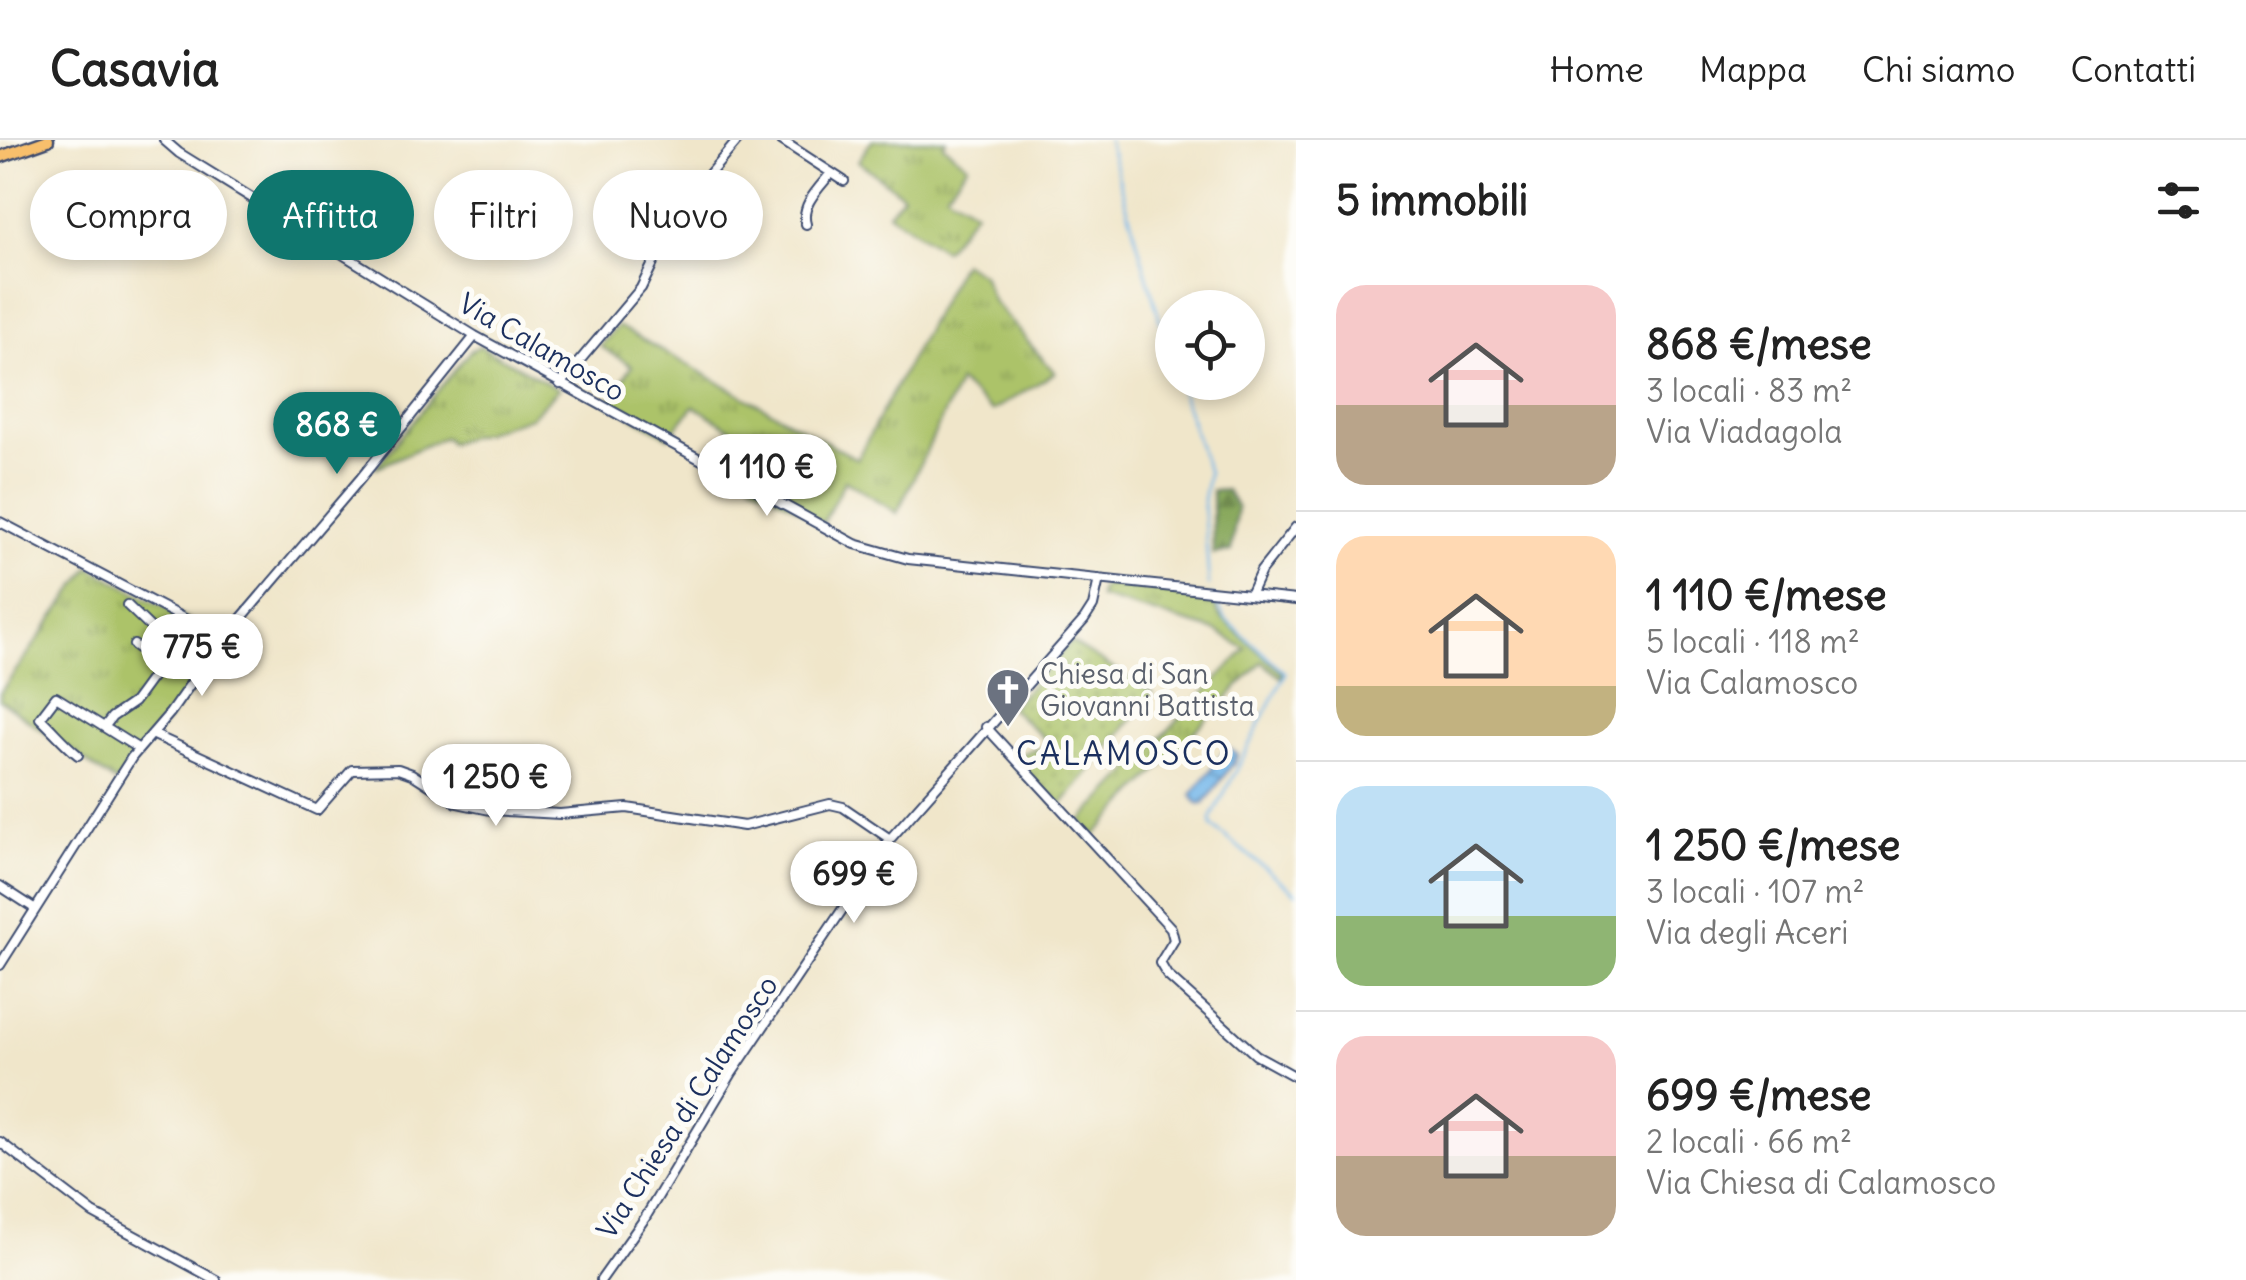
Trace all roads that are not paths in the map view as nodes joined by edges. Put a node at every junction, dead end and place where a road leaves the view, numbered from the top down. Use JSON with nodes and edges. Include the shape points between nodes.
{"nodes":[{"id":1,"x":48,"y":140,"type":"edge"},
{"id":2,"x":164,"y":140,"type":"edge"},
{"id":3,"x":738,"y":140,"type":"edge"},
{"id":4,"x":781,"y":140,"type":"edge"},
{"id":5,"x":0,"y":157,"type":"edge"},
{"id":6,"x":831,"y":173,"type":"junction"},
{"id":7,"x":844,"y":181,"type":"dead end"},
{"id":8,"x":806,"y":224,"type":"dead end"},
{"id":9,"x":475,"y":336,"type":"junction"},
{"id":10,"x":560,"y":384,"type":"junction"},
{"id":11,"x":0,"y":522,"type":"edge"},
{"id":12,"x":1296,"y":527,"type":"edge"},
{"id":13,"x":1099,"y":579,"type":"junction"},
{"id":14,"x":1250,"y":595,"type":"junction"},
{"id":15,"x":1296,"y":600,"type":"edge"},
{"id":16,"x":128,"y":605,"type":"dead end"},
{"id":17,"x":223,"y":639,"type":"junction"},
{"id":18,"x":134,"y":645,"type":"dead end"},
{"id":19,"x":205,"y":662,"type":"junction"},
{"id":20,"x":105,"y":726,"type":"junction"},
{"id":21,"x":986,"y":727,"type":"junction"},
{"id":22,"x":152,"y":734,"type":"junction"},
{"id":23,"x":139,"y":749,"type":"junction"},
{"id":24,"x":78,"y":755,"type":"dead end"},
{"id":25,"x":890,"y":839,"type":"junction"},
{"id":26,"x":0,"y":886,"type":"edge"},
{"id":27,"x":34,"y":908,"type":"junction"},
{"id":28,"x":0,"y":965,"type":"edge"},
{"id":29,"x":1296,"y":1077,"type":"edge"},
{"id":30,"x":0,"y":1142,"type":"edge"},
{"id":31,"x":216,"y":1280,"type":"edge"},
{"id":32,"x":601,"y":1280,"type":"edge"}],
"edges":[{"from":1,"to":5,"type":"main road"},
{"from":2,"to":9,"type":"street","name":"Via Calamosco"},
{"from":3,"to":10,"type":"street","via":[[680,210],[641,288]]},
{"from":4,"to":6,"type":"street"},
{"from":6,"to":7,"type":"street"},
{"from":6,"to":8,"type":"street","via":[[806,207]]},
{"from":9,"to":10,"type":"street","name":"Via Calamosco"},
{"from":9,"to":17,"type":"street"},
{"from":10,"to":13,"type":"street","name":"Via Calamosco","via":[[863,548],[908,559]]},
{"from":11,"to":17,"type":"street"},
{"from":12,"to":14,"type":"street"},
{"from":13,"to":14,"type":"street","name":"Via Calamosco"},
{"from":13,"to":21,"type":"street","name":"Via Chiesa di Calamosco","via":[[1084,620]]},
{"from":14,"to":15,"type":"street","name":"Via Calamosco"},
{"from":16,"to":19,"type":"street","via":[[179,656]]},
{"from":17,"to":19,"type":"street"},
{"from":18,"to":20,"type":"street","via":[[152,659],[156,672]]},
{"from":19,"to":22,"type":"street"},
{"from":20,"to":23,"type":"street"},
{"from":20,"to":24,"type":"street","via":[[59,698],[50,702],[40,718]]},
{"from":21,"to":25,"type":"street","name":"Via Chiesa di Calamosco"},
{"from":21,"to":29,"type":"street","via":[[1171,928],[1174,940],[1161,968],[1256,1055]]},
{"from":22,"to":23,"type":"street"},
{"from":22,"to":25,"type":"street","via":[[318,810],[352,770],[383,768],[412,774],[472,808],[560,814],[627,808],[744,826],[830,804]]},
{"from":23,"to":27,"type":"street"},
{"from":25,"to":32,"type":"street","name":"Via Chiesa di Calamosco"},
{"from":26,"to":27,"type":"street"},
{"from":27,"to":28,"type":"street"},
{"from":30,"to":31,"type":"street","via":[[96,1215]]}]}
